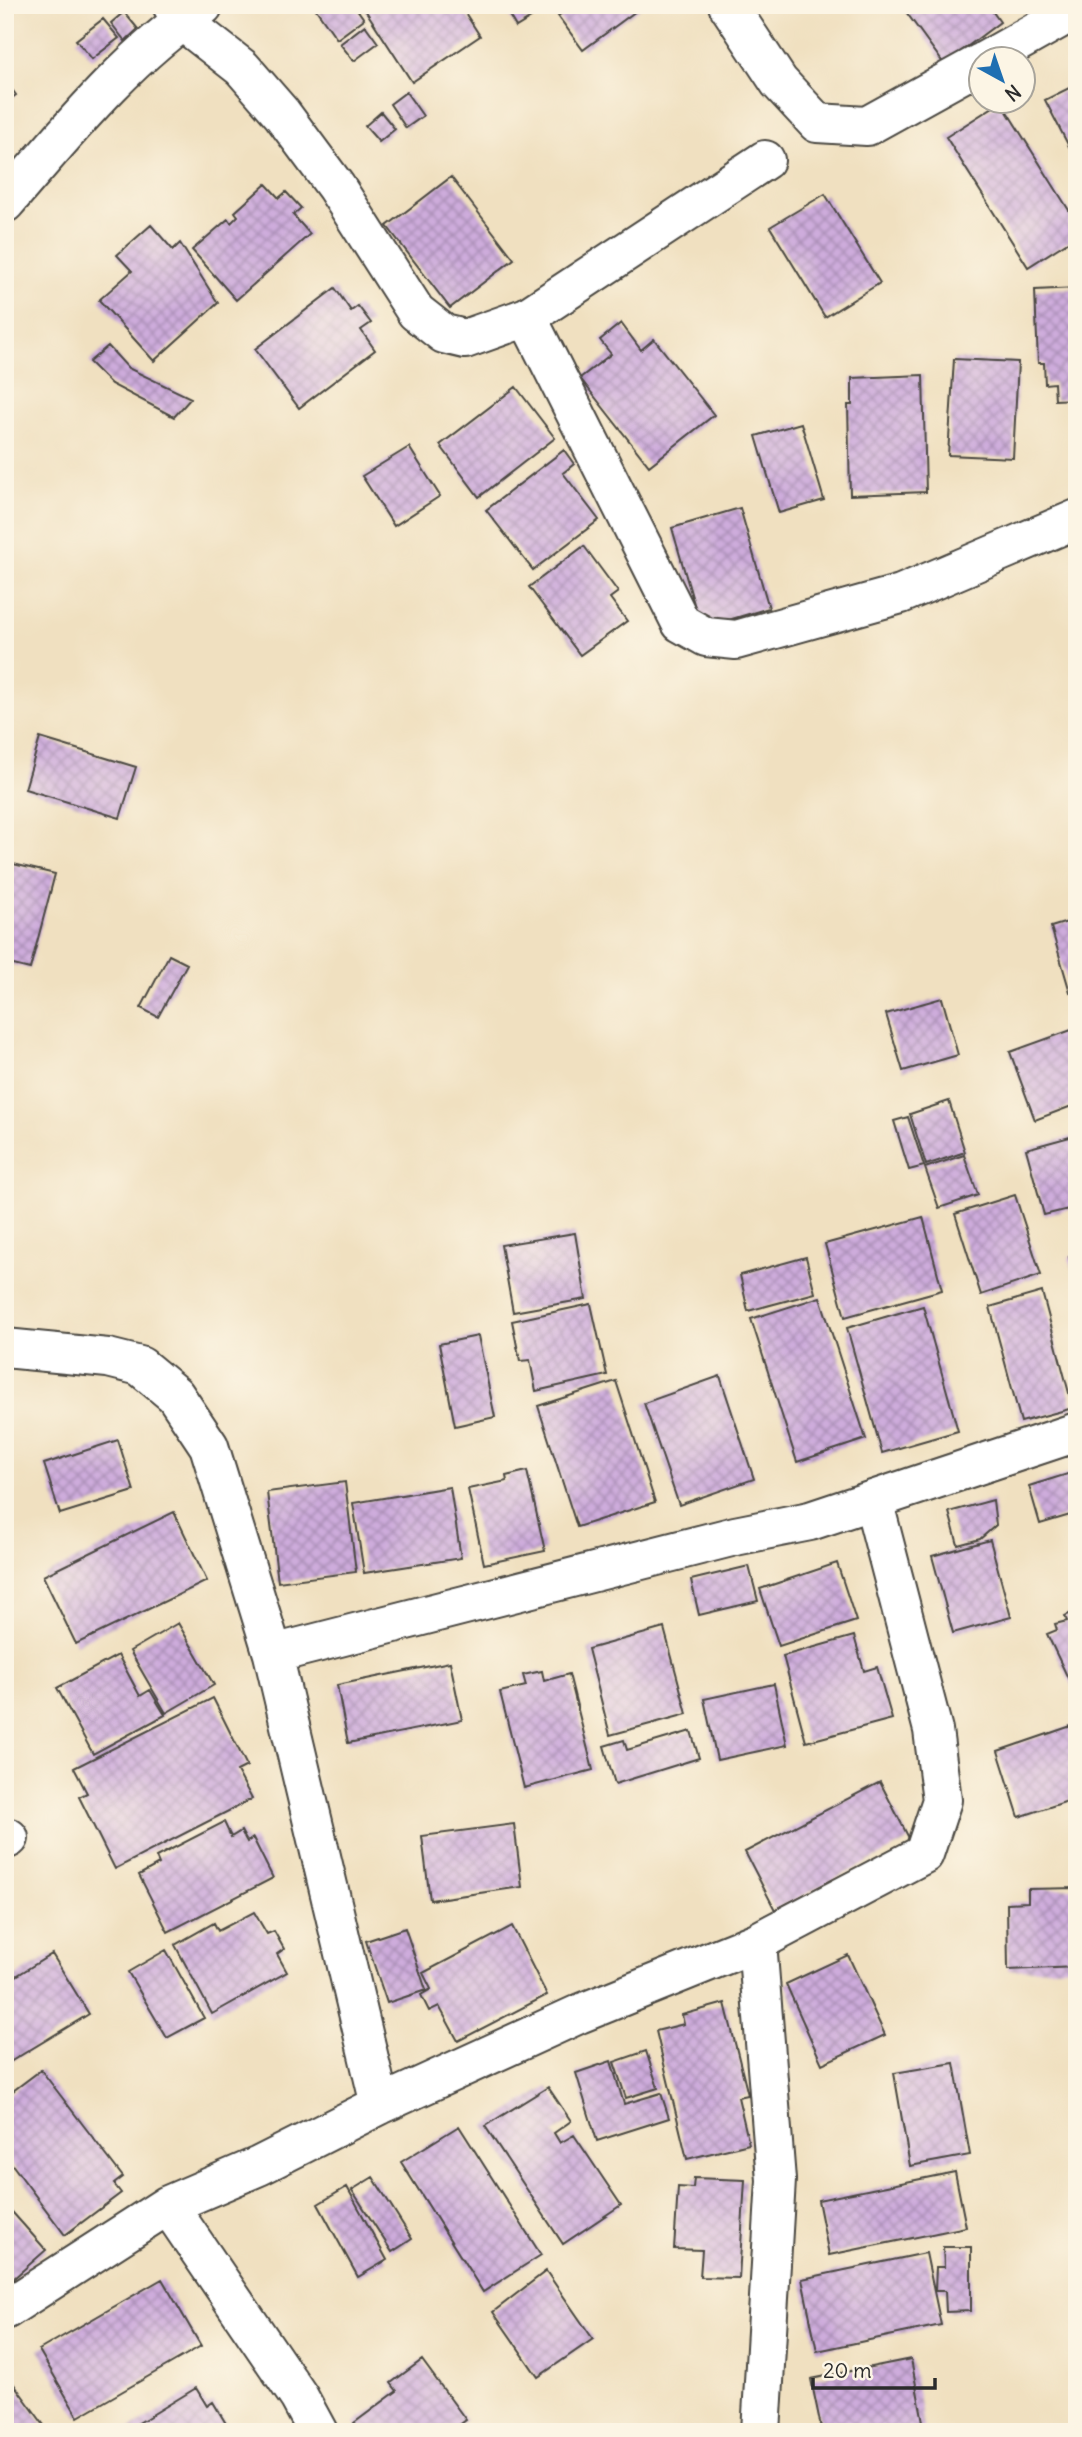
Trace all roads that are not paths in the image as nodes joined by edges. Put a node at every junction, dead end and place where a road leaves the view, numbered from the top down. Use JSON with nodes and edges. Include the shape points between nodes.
{"nodes":[{"id":1,"x":728,"y":5,"type":"edge"},
{"id":2,"x":1077,"y":9,"type":"edge"},
{"id":3,"x":186,"y":10,"type":"edge"},
{"id":4,"x":1011,"y":46,"type":"edge"},
{"id":5,"x":967,"y":71,"type":"edge"},
{"id":6,"x":765,"y":160,"type":"dead end"},
{"id":7,"x":5,"y":203,"type":"edge"},
{"id":8,"x":527,"y":317,"type":"junction"},
{"id":9,"x":1077,"y":519,"type":"edge"},
{"id":10,"x":5,"y":1348,"type":"edge"},
{"id":11,"x":1077,"y":1432,"type":"edge"},
{"id":12,"x":873,"y":1500,"type":"junction"},
{"id":13,"x":273,"y":1654,"type":"junction"},
{"id":14,"x":757,"y":1942,"type":"junction"},
{"id":15,"x":380,"y":2105,"type":"junction"},
{"id":16,"x":169,"y":2205,"type":"junction"},
{"id":17,"x":5,"y":2310,"type":"edge"},
{"id":18,"x":318,"y":2432,"type":"edge"},
{"id":19,"x":761,"y":2432,"type":"edge"}],
"edges":[{"from":1,"to":5,"type":"street","via":[[779,82],[817,123],[867,126]]},
{"from":2,"to":4,"type":"street"},
{"from":3,"to":7,"type":"street","via":[[107,87]]},
{"from":3,"to":8,"type":"street","via":[[282,114],[336,187],[416,312],[444,334],[466,339]]},
{"from":6,"to":8,"type":"street"},
{"from":8,"to":9,"type":"street","via":[[681,623],[706,637],[736,640],[901,594]]},
{"from":10,"to":13,"type":"street","via":[[108,1358],[140,1366],[175,1395],[209,1446]]},
{"from":11,"to":12,"type":"street"},
{"from":12,"to":13,"type":"street","via":[[810,1521]]},
{"from":12,"to":14,"type":"street","via":[[933,1730],[942,1800],[924,1854]]},
{"from":13,"to":15,"type":"street"},
{"from":14,"to":15,"type":"street","via":[[579,2014]]},
{"from":14,"to":19,"type":"street","via":[[776,2180]]},
{"from":15,"to":16,"type":"street"},
{"from":16,"to":17,"type":"street"},
{"from":16,"to":18,"type":"street"}]}
